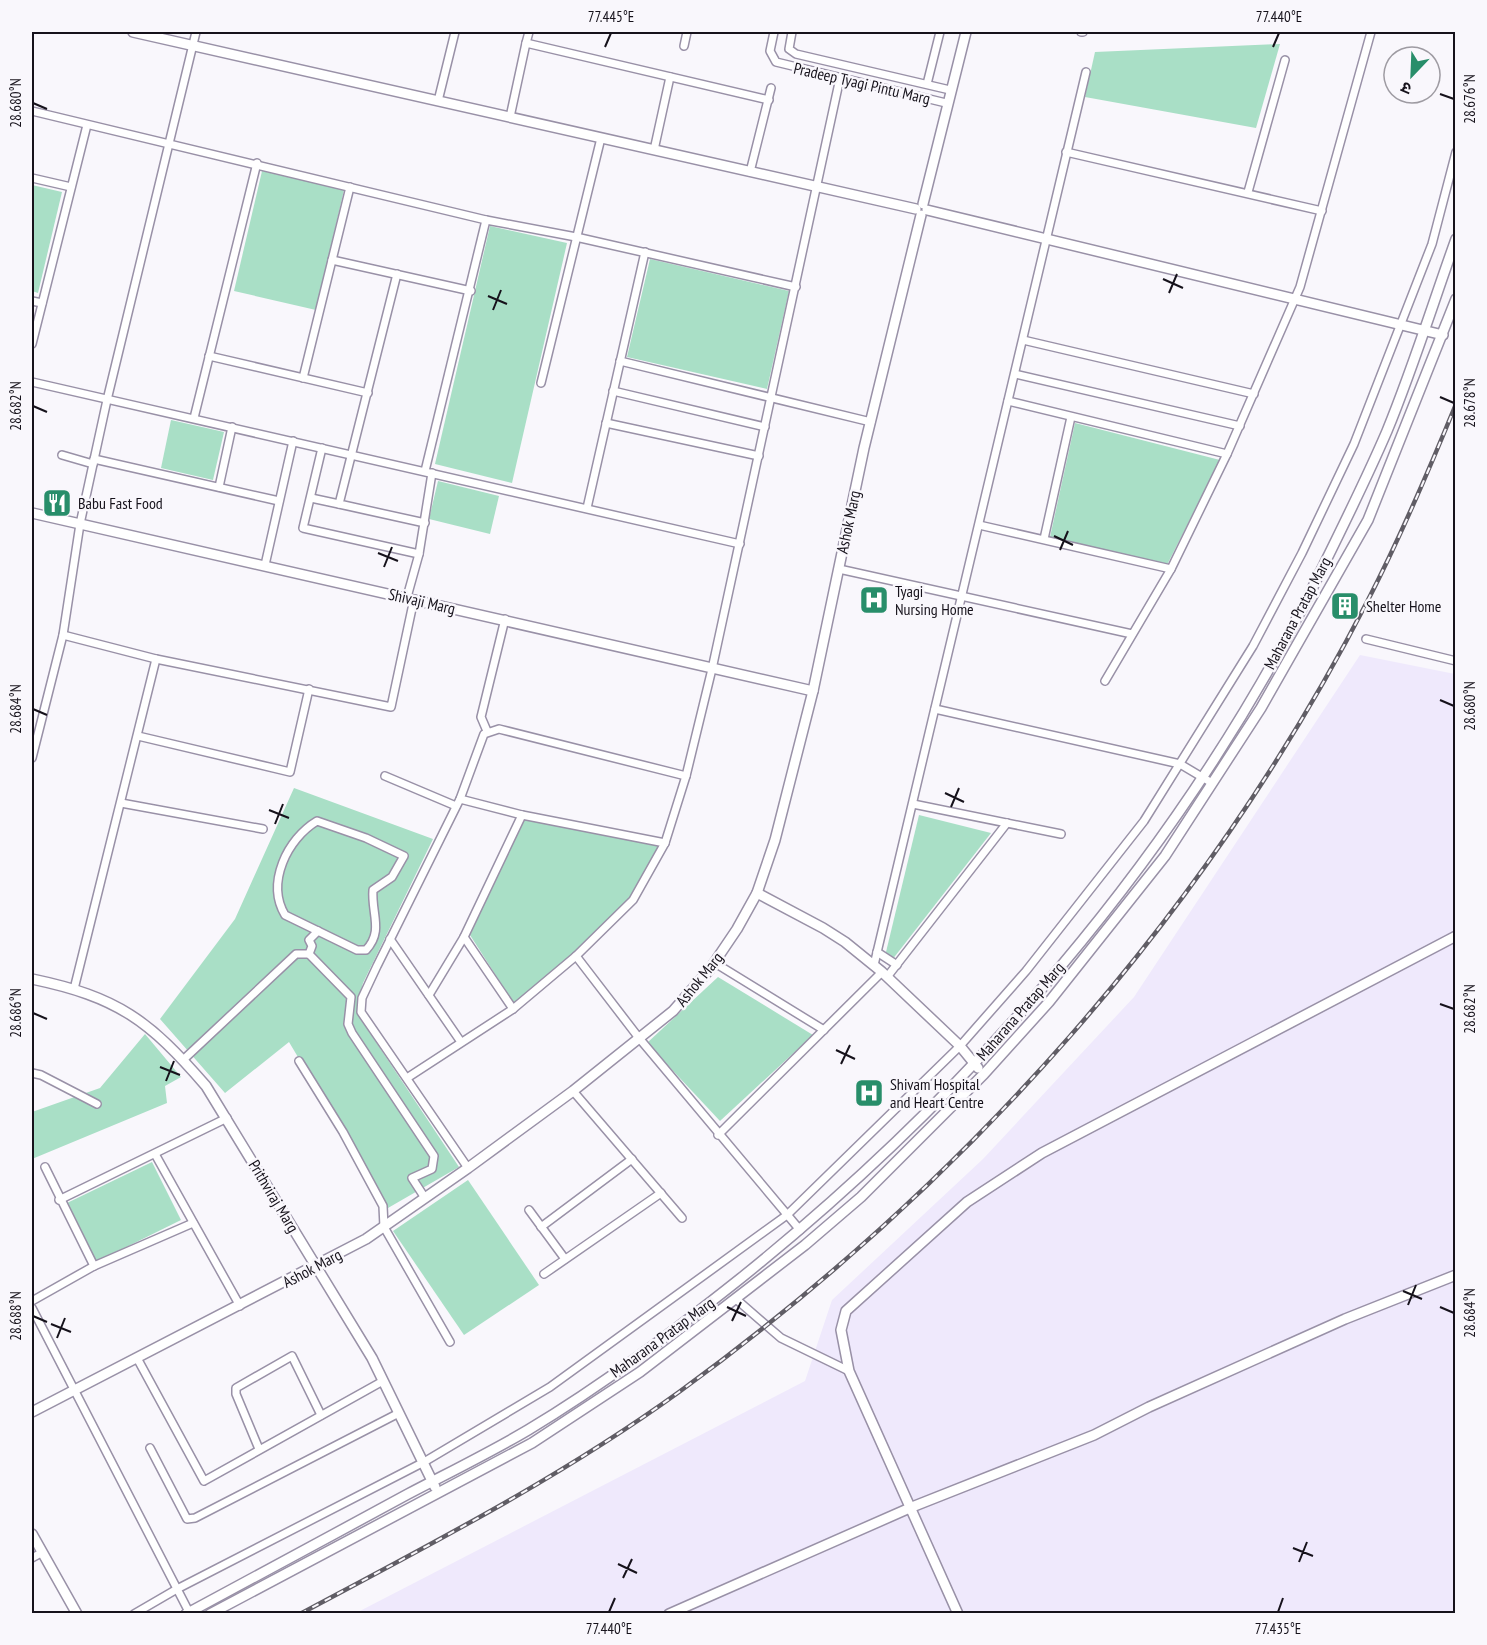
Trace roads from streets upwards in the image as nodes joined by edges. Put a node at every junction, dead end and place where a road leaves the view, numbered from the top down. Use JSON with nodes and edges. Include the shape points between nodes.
{"nodes":[{"id":1,"x":133,"y":32,"type":"edge"},
{"id":2,"x":196,"y":32,"type":"edge"},
{"id":3,"x":455,"y":32,"type":"edge"},
{"id":4,"x":529,"y":32,"type":"edge"},
{"id":5,"x":687,"y":32,"type":"edge"},
{"id":6,"x":774,"y":32,"type":"edge"},
{"id":7,"x":792,"y":32,"type":"edge"},
{"id":8,"x":940,"y":32,"type":"edge"},
{"id":9,"x":966,"y":32,"type":"edge"},
{"id":10,"x":1371,"y":32,"type":"edge"},
{"id":11,"x":526,"y":43,"type":"junction"},
{"id":12,"x":193,"y":45,"type":"junction"},
{"id":13,"x":684,"y":46,"type":"dead end"},
{"id":14,"x":1285,"y":60,"type":"dead end"},
{"id":15,"x":1086,"y":72,"type":"dead end"},
{"id":16,"x":670,"y":76,"type":"junction"},
{"id":17,"x":840,"y":78,"type":"junction"},
{"id":18,"x":927,"y":84,"type":"junction"},
{"id":19,"x":771,"y":88,"type":"dead end"},
{"id":20,"x":950,"y":90,"type":"junction"},
{"id":21,"x":769,"y":100,"type":"junction"},
{"id":22,"x":438,"y":101,"type":"junction"},
{"id":23,"x":946,"y":103,"type":"junction"},
{"id":24,"x":32,"y":111,"type":"edge"},
{"id":25,"x":510,"y":117,"type":"junction"},
{"id":26,"x":87,"y":124,"type":"junction"},
{"id":27,"x":601,"y":138,"type":"junction"},
{"id":28,"x":169,"y":144,"type":"junction"},
{"id":29,"x":654,"y":150,"type":"junction"},
{"id":30,"x":1066,"y":152,"type":"junction"},
{"id":31,"x":1455,"y":152,"type":"edge"},
{"id":32,"x":257,"y":163,"type":"junction"},
{"id":33,"x":750,"y":172,"type":"junction"},
{"id":34,"x":32,"y":178,"type":"edge"},
{"id":35,"x":71,"y":187,"type":"junction"},
{"id":36,"x":350,"y":187,"type":"junction"},
{"id":37,"x":818,"y":187,"type":"junction"},
{"id":38,"x":1248,"y":192,"type":"junction"},
{"id":39,"x":922,"y":210,"type":"junction"},
{"id":40,"x":1322,"y":211,"type":"junction"},
{"id":41,"x":486,"y":220,"type":"junction"},
{"id":42,"x":576,"y":237,"type":"junction"},
{"id":43,"x":1047,"y":239,"type":"junction"},
{"id":44,"x":1455,"y":239,"type":"edge"},
{"id":45,"x":645,"y":252,"type":"junction"},
{"id":46,"x":332,"y":260,"type":"junction"},
{"id":47,"x":397,"y":274,"type":"junction"},
{"id":48,"x":796,"y":287,"type":"junction"},
{"id":49,"x":471,"y":291,"type":"junction"},
{"id":50,"x":1295,"y":298,"type":"junction"},
{"id":51,"x":1455,"y":299,"type":"edge"},
{"id":52,"x":32,"y":301,"type":"edge"},
{"id":53,"x":42,"y":303,"type":"junction"},
{"id":54,"x":1400,"y":324,"type":"junction"},
{"id":55,"x":1424,"y":330,"type":"junction"},
{"id":56,"x":1443,"y":335,"type":"junction"},
{"id":57,"x":1023,"y":340,"type":"junction"},
{"id":58,"x":32,"y":344,"type":"edge"},
{"id":59,"x":209,"y":357,"type":"junction"},
{"id":60,"x":620,"y":361,"type":"junction"},
{"id":61,"x":1015,"y":374,"type":"junction"},
{"id":62,"x":303,"y":378,"type":"junction"},
{"id":63,"x":32,"y":382,"type":"edge"},
{"id":64,"x":541,"y":383,"type":"dead end"},
{"id":65,"x":614,"y":391,"type":"junction"},
{"id":66,"x":368,"y":393,"type":"junction"},
{"id":67,"x":1254,"y":394,"type":"junction"},
{"id":68,"x":772,"y":398,"type":"junction"},
{"id":69,"x":107,"y":400,"type":"junction"},
{"id":70,"x":1008,"y":401,"type":"junction"},
{"id":71,"x":1071,"y":417,"type":"junction"},
{"id":72,"x":194,"y":418,"type":"junction"},
{"id":73,"x":871,"y":422,"type":"junction"},
{"id":74,"x":606,"y":423,"type":"junction"},
{"id":75,"x":1240,"y":426,"type":"junction"},
{"id":76,"x":232,"y":427,"type":"junction"},
{"id":77,"x":765,"y":427,"type":"junction"},
{"id":78,"x":293,"y":441,"type":"junction"},
{"id":79,"x":322,"y":448,"type":"junction"},
{"id":80,"x":1227,"y":454,"type":"junction"},
{"id":81,"x":62,"y":455,"type":"dead end"},
{"id":82,"x":353,"y":455,"type":"junction"},
{"id":83,"x":759,"y":456,"type":"junction"},
{"id":84,"x":94,"y":462,"type":"junction"},
{"id":85,"x":429,"y":472,"type":"junction"},
{"id":86,"x":219,"y":488,"type":"junction"},
{"id":87,"x":311,"y":498,"type":"junction"},
{"id":88,"x":279,"y":501,"type":"junction"},
{"id":89,"x":339,"y":504,"type":"junction"},
{"id":90,"x":587,"y":508,"type":"junction"},
{"id":91,"x":32,"y":513,"type":"edge"},
{"id":92,"x":425,"y":523,"type":"junction"},
{"id":93,"x":81,"y":524,"type":"junction"},
{"id":94,"x":979,"y":525,"type":"junction"},
{"id":95,"x":1044,"y":539,"type":"junction"},
{"id":96,"x":740,"y":543,"type":"junction"},
{"id":97,"x":419,"y":554,"type":"junction"},
{"id":98,"x":265,"y":566,"type":"junction"},
{"id":99,"x":839,"y":569,"type":"junction"},
{"id":100,"x":1171,"y":569,"type":"junction"},
{"id":101,"x":962,"y":597,"type":"junction"},
{"id":102,"x":411,"y":598,"type":"junction"},
{"id":103,"x":504,"y":619,"type":"junction"},
{"id":104,"x":63,"y":634,"type":"junction"},
{"id":105,"x":1132,"y":634,"type":"junction"},
{"id":106,"x":1366,"y":639,"type":"dead end"},
{"id":107,"x":156,"y":659,"type":"junction"},
{"id":108,"x":1455,"y":662,"type":"edge"},
{"id":109,"x":712,"y":669,"type":"junction"},
{"id":110,"x":1105,"y":681,"type":"dead end"},
{"id":111,"x":309,"y":689,"type":"junction"},
{"id":112,"x":813,"y":692,"type":"junction"},
{"id":113,"x":935,"y":709,"type":"junction"},
{"id":114,"x":487,"y":731,"type":"junction"},
{"id":115,"x":138,"y":736,"type":"junction"},
{"id":116,"x":32,"y":758,"type":"edge"},
{"id":117,"x":1180,"y":764,"type":"junction"},
{"id":118,"x":1202,"y":775,"type":"junction"},
{"id":119,"x":385,"y":776,"type":"dead end"},
{"id":120,"x":686,"y":776,"type":"junction"},
{"id":121,"x":1212,"y":783,"type":"junction"},
{"id":122,"x":121,"y":803,"type":"junction"},
{"id":123,"x":458,"y":803,"type":"junction"},
{"id":124,"x":913,"y":804,"type":"junction"},
{"id":125,"x":522,"y":815,"type":"junction"},
{"id":126,"x":1007,"y":823,"type":"junction"},
{"id":127,"x":263,"y":829,"type":"dead end"},
{"id":128,"x":1061,"y":834,"type":"dead end"},
{"id":129,"x":665,"y":843,"type":"junction"},
{"id":130,"x":757,"y":893,"type":"junction"},
{"id":131,"x":318,"y":931,"type":"junction"},
{"id":132,"x":1455,"y":936,"type":"edge"},
{"id":133,"x":464,"y":937,"type":"junction"},
{"id":134,"x":390,"y":939,"type":"junction"},
{"id":135,"x":877,"y":952,"type":"junction"},
{"id":136,"x":309,"y":954,"type":"junction"},
{"id":137,"x":576,"y":956,"type":"junction"},
{"id":138,"x":714,"y":963,"type":"junction"},
{"id":139,"x":874,"y":965,"type":"junction"},
{"id":140,"x":897,"y":965,"type":"junction"},
{"id":141,"x":885,"y":975,"type":"junction"},
{"id":142,"x":32,"y":979,"type":"edge"},
{"id":143,"x":74,"y":989,"type":"junction"},
{"id":144,"x":429,"y":995,"type":"junction"},
{"id":145,"x":513,"y":1009,"type":"junction"},
{"id":146,"x":824,"y":1030,"type":"junction"},
{"id":147,"x":639,"y":1038,"type":"junction"},
{"id":148,"x":461,"y":1042,"type":"junction"},
{"id":149,"x":960,"y":1046,"type":"junction"},
{"id":150,"x":183,"y":1060,"type":"junction"},
{"id":151,"x":299,"y":1060,"type":"dead end"},
{"id":152,"x":974,"y":1064,"type":"junction"},
{"id":153,"x":32,"y":1073,"type":"edge"},
{"id":154,"x":984,"y":1074,"type":"junction"},
{"id":155,"x":407,"y":1078,"type":"junction"},
{"id":156,"x":573,"y":1090,"type":"junction"},
{"id":157,"x":97,"y":1104,"type":"dead end"},
{"id":158,"x":227,"y":1118,"type":"junction"},
{"id":159,"x":718,"y":1135,"type":"junction"},
{"id":160,"x":155,"y":1154,"type":"junction"},
{"id":161,"x":632,"y":1159,"type":"junction"},
{"id":162,"x":45,"y":1167,"type":"dead end"},
{"id":163,"x":468,"y":1168,"type":"junction"},
{"id":164,"x":661,"y":1193,"type":"junction"},
{"id":165,"x":425,"y":1198,"type":"junction"},
{"id":166,"x":59,"y":1200,"type":"junction"},
{"id":167,"x":529,"y":1210,"type":"dead end"},
{"id":168,"x":788,"y":1215,"type":"junction"},
{"id":169,"x":682,"y":1218,"type":"dead end"},
{"id":170,"x":193,"y":1223,"type":"junction"},
{"id":171,"x":384,"y":1227,"type":"junction"},
{"id":172,"x":541,"y":1227,"type":"junction"},
{"id":173,"x":800,"y":1230,"type":"junction"},
{"id":174,"x":565,"y":1259,"type":"junction"},
{"id":175,"x":94,"y":1266,"type":"junction"},
{"id":176,"x":317,"y":1266,"type":"junction"},
{"id":177,"x":544,"y":1274,"type":"dead end"},
{"id":178,"x":1455,"y":1275,"type":"edge"},
{"id":179,"x":736,"y":1299,"type":"junction"},
{"id":180,"x":32,"y":1301,"type":"edge"},
{"id":181,"x":240,"y":1306,"type":"junction"},
{"id":182,"x":32,"y":1308,"type":"edge"},
{"id":183,"x":450,"y":1342,"type":"dead end"},
{"id":184,"x":137,"y":1358,"type":"junction"},
{"id":185,"x":849,"y":1371,"type":"junction"},
{"id":186,"x":383,"y":1381,"type":"junction"},
{"id":187,"x":75,"y":1392,"type":"junction"},
{"id":188,"x":32,"y":1412,"type":"edge"},
{"id":189,"x":399,"y":1413,"type":"junction"},
{"id":190,"x":321,"y":1415,"type":"junction"},
{"id":191,"x":150,"y":1448,"type":"dead end"},
{"id":192,"x":259,"y":1449,"type":"junction"},
{"id":193,"x":424,"y":1462,"type":"junction"},
{"id":194,"x":432,"y":1482,"type":"junction"},
{"id":195,"x":438,"y":1493,"type":"junction"},
{"id":196,"x":912,"y":1507,"type":"junction"},
{"id":197,"x":32,"y":1534,"type":"edge"},
{"id":198,"x":41,"y":1553,"type":"junction"},
{"id":199,"x":32,"y":1558,"type":"edge"},
{"id":200,"x":177,"y":1589,"type":"junction"},
{"id":201,"x":188,"y":1613,"type":"edge"},
{"id":202,"x":77,"y":1614,"type":"edge"},
{"id":203,"x":134,"y":1614,"type":"edge"},
{"id":204,"x":210,"y":1614,"type":"edge"},
{"id":205,"x":669,"y":1614,"type":"edge"},
{"id":206,"x":958,"y":1614,"type":"edge"}],
"edges":[{"from":1,"to":12,"type":"street"},
{"from":2,"to":12,"type":"street"},
{"from":3,"to":22,"type":"street"},
{"from":4,"to":11,"type":"street"},
{"from":5,"to":13,"type":"street"},
{"from":6,"to":17,"type":"street","name":"Pradeep Tyagi Pintu Marg","via":[[770,51],[776,62]]},
{"from":7,"to":18,"type":"street","via":[[789,49],[796,54]]},
{"from":8,"to":18,"type":"street"},
{"from":9,"to":20,"type":"street","name":"Ashok Marg"},
{"from":10,"to":40,"type":"street"},
{"from":11,"to":16,"type":"street"},
{"from":11,"to":25,"type":"street"},
{"from":12,"to":22,"type":"street"},
{"from":12,"to":28,"type":"street"},
{"from":14,"to":38,"type":"street"},
{"from":15,"to":30,"type":"street"},
{"from":16,"to":21,"type":"street"},
{"from":16,"to":29,"type":"street"},
{"from":17,"to":23,"type":"street","name":"Pradeep Tyagi Pintu Marg"},
{"from":17,"to":37,"type":"street"},
{"from":18,"to":20,"type":"street"},
{"from":19,"to":21,"type":"street"},
{"from":20,"to":23,"type":"street","name":"Ashok Marg"},
{"from":21,"to":33,"type":"street"},
{"from":22,"to":25,"type":"street"},
{"from":23,"to":39,"type":"street","name":"Ashok Marg"},
{"from":24,"to":26,"type":"street"},
{"from":25,"to":27,"type":"street"},
{"from":26,"to":28,"type":"street"},
{"from":26,"to":35,"type":"street"},
{"from":27,"to":29,"type":"street"},
{"from":27,"to":42,"type":"street"},
{"from":28,"to":32,"type":"street"},
{"from":28,"to":69,"type":"street"},
{"from":29,"to":33,"type":"street"},
{"from":30,"to":38,"type":"street"},
{"from":30,"to":43,"type":"street"},
{"from":31,"to":54,"type":"street","via":[[1431,244]]},
{"from":32,"to":36,"type":"street"},
{"from":32,"to":59,"type":"street"},
{"from":33,"to":37,"type":"street"},
{"from":34,"to":35,"type":"street"},
{"from":35,"to":53,"type":"street"},
{"from":36,"to":41,"type":"street"},
{"from":36,"to":46,"type":"street"},
{"from":37,"to":39,"type":"street"},
{"from":37,"to":48,"type":"street"},
{"from":38,"to":40,"type":"street"},
{"from":39,"to":43,"type":"street"},
{"from":39,"to":73,"type":"street","name":"Ashok Marg"},
{"from":40,"to":50,"type":"street"},
{"from":41,"to":42,"type":"street"},
{"from":41,"to":49,"type":"street"},
{"from":42,"to":45,"type":"street"},
{"from":42,"to":64,"type":"street"},
{"from":43,"to":50,"type":"street"},
{"from":43,"to":57,"type":"street"},
{"from":44,"to":55,"type":"street","name":"Maharana Pratap Marg"},
{"from":45,"to":48,"type":"street"},
{"from":45,"to":60,"type":"street"},
{"from":46,"to":47,"type":"street"},
{"from":46,"to":62,"type":"street"},
{"from":47,"to":49,"type":"street"},
{"from":47,"to":66,"type":"street"},
{"from":48,"to":68,"type":"street"},
{"from":49,"to":85,"type":"street"},
{"from":50,"to":54,"type":"street"},
{"from":50,"to":67,"type":"street"},
{"from":51,"to":56,"type":"street","name":"Maharana Pratap Marg"},
{"from":52,"to":53,"type":"street"},
{"from":53,"to":58,"type":"street"},
{"from":54,"to":55,"type":"street"},
{"from":54,"to":117,"type":"street","via":[[1353,444],[1302,553],[1253,646]]},
{"from":55,"to":56,"type":"street"},
{"from":55,"to":118,"type":"street","name":"Maharana Pratap Marg","via":[[1388,427],[1305,602]]},
{"from":56,"to":121,"type":"street","name":"Maharana Pratap Marg","via":[[1368,520],[1317,612]]},
{"from":57,"to":61,"type":"street"},
{"from":57,"to":67,"type":"street"},
{"from":59,"to":62,"type":"street"},
{"from":59,"to":72,"type":"street"},
{"from":60,"to":65,"type":"street"},
{"from":60,"to":68,"type":"street"},
{"from":61,"to":70,"type":"street"},
{"from":61,"to":75,"type":"street"},
{"from":62,"to":66,"type":"street"},
{"from":63,"to":69,"type":"street"},
{"from":65,"to":74,"type":"street"},
{"from":65,"to":77,"type":"street"},
{"from":66,"to":82,"type":"street"},
{"from":67,"to":75,"type":"street"},
{"from":68,"to":73,"type":"street"},
{"from":68,"to":77,"type":"street"},
{"from":69,"to":72,"type":"street"},
{"from":69,"to":84,"type":"street"},
{"from":70,"to":71,"type":"street"},
{"from":70,"to":94,"type":"street"},
{"from":71,"to":80,"type":"street"},
{"from":71,"to":95,"type":"street"},
{"from":72,"to":76,"type":"street"},
{"from":73,"to":99,"type":"street","name":"Ashok Marg"},
{"from":74,"to":83,"type":"street"},
{"from":74,"to":90,"type":"street"},
{"from":75,"to":80,"type":"street"},
{"from":76,"to":78,"type":"street"},
{"from":76,"to":86,"type":"street"},
{"from":77,"to":83,"type":"street"},
{"from":78,"to":79,"type":"street"},
{"from":78,"to":88,"type":"street"},
{"from":79,"to":82,"type":"street"},
{"from":79,"to":87,"type":"street"},
{"from":80,"to":100,"type":"street"},
{"from":81,"to":84,"type":"street"},
{"from":82,"to":85,"type":"street"},
{"from":82,"to":89,"type":"street"},
{"from":83,"to":96,"type":"street"},
{"from":84,"to":86,"type":"street"},
{"from":84,"to":93,"type":"street"},
{"from":85,"to":90,"type":"street"},
{"from":85,"to":92,"type":"street"},
{"from":86,"to":88,"type":"street"},
{"from":87,"to":89,"type":"street"},
{"from":87,"to":97,"type":"street","via":[[303,528]]},
{"from":88,"to":98,"type":"street"},
{"from":89,"to":92,"type":"street"},
{"from":90,"to":96,"type":"street"},
{"from":91,"to":93,"type":"street","name":"Shivaji Marg"},
{"from":92,"to":97,"type":"street"},
{"from":93,"to":98,"type":"street","name":"Shivaji Marg"},
{"from":93,"to":104,"type":"street"},
{"from":94,"to":95,"type":"street"},
{"from":94,"to":101,"type":"street"},
{"from":95,"to":100,"type":"street"},
{"from":96,"to":109,"type":"street"},
{"from":97,"to":102,"type":"street"},
{"from":98,"to":102,"type":"street","name":"Shivaji Marg"},
{"from":99,"to":101,"type":"street"},
{"from":99,"to":112,"type":"street","name":"Ashok Marg"},
{"from":100,"to":105,"type":"street"},
{"from":101,"to":105,"type":"street"},
{"from":101,"to":113,"type":"street"},
{"from":102,"to":103,"type":"street","name":"Shivaji Marg"},
{"from":102,"to":111,"type":"street","via":[[391,707]]},
{"from":103,"to":109,"type":"street","name":"Shivaji Marg"},
{"from":103,"to":114,"type":"street","via":[[481,717]]},
{"from":104,"to":107,"type":"street"},
{"from":104,"to":116,"type":"street"},
{"from":105,"to":110,"type":"street"},
{"from":106,"to":108,"type":"street"},
{"from":107,"to":111,"type":"street"},
{"from":107,"to":115,"type":"street"},
{"from":109,"to":112,"type":"street","name":"Shivaji Marg"},
{"from":109,"to":120,"type":"street"},
{"from":111,"to":115,"type":"street","via":[[290,772]]},
{"from":112,"to":130,"type":"street","name":"Ashok Marg","via":[[775,840]]},
{"from":113,"to":117,"type":"street"},
{"from":113,"to":124,"type":"street"},
{"from":114,"to":120,"type":"street","via":[[499,729]]},
{"from":114,"to":123,"type":"street"},
{"from":115,"to":122,"type":"street"},
{"from":117,"to":118,"type":"street"},
{"from":117,"to":149,"type":"street","via":[[1144,821],[1092,890]]},
{"from":118,"to":121,"type":"street"},
{"from":118,"to":152,"type":"street","name":"Maharana Pratap Marg","via":[[1153,847],[1095,921]]},
{"from":119,"to":123,"type":"street"},
{"from":120,"to":129,"type":"street"},
{"from":121,"to":154,"type":"street","name":"Maharana Pratap Marg","via":[[1165,855],[1113,923]]},
{"from":122,"to":127,"type":"street"},
{"from":122,"to":143,"type":"street"},
{"from":123,"to":125,"type":"street"},
{"from":123,"to":134,"type":"street"},
{"from":124,"to":126,"type":"street"},
{"from":124,"to":135,"type":"street"},
{"from":125,"to":129,"type":"street"},
{"from":125,"to":133,"type":"street"},
{"from":126,"to":128,"type":"street"},
{"from":126,"to":140,"type":"street"},
{"from":129,"to":137,"type":"street","via":[[633,900]]},
{"from":130,"to":138,"type":"street","name":"Ashok Marg"},
{"from":130,"to":139,"type":"street","via":[[824,928]]},
{"from":131,"to":131,"type":"street","via":[[285,915],[276,888],[282,861],[305,828],[317,821],[404,856],[392,877],[373,890],[377,925],[373,942],[366,950],[357,950]]},
{"from":131,"to":136,"type":"street","via":[[309,940]]},
{"from":132,"to":185,"type":"street","via":[[1042,1153],[967,1202],[846,1311],[841,1330]]},
{"from":133,"to":144,"type":"street"},
{"from":133,"to":145,"type":"street"},
{"from":134,"to":144,"type":"street"},
{"from":134,"to":155,"type":"street","via":[[362,998],[361,1012]]},
{"from":135,"to":139,"type":"street"},
{"from":135,"to":140,"type":"street"},
{"from":136,"to":150,"type":"street","via":[[296,954]]},
{"from":136,"to":165,"type":"street","via":[[351,997],[348,1024],[352,1033],[434,1156],[432,1169],[412,1178]]},
{"from":137,"to":145,"type":"street"},
{"from":137,"to":147,"type":"street"},
{"from":138,"to":146,"type":"street"},
{"from":138,"to":147,"type":"street","name":"Ashok Marg","via":[[674,1011]]},
{"from":139,"to":141,"type":"street"},
{"from":140,"to":141,"type":"street"},
{"from":141,"to":146,"type":"street"},
{"from":141,"to":149,"type":"street"},
{"from":142,"to":143,"type":"street","name":"Prithviraj Marg"},
{"from":143,"to":150,"type":"street","name":"Prithviraj Marg","via":[[136,1017]]},
{"from":144,"to":148,"type":"street"},
{"from":145,"to":148,"type":"street"},
{"from":146,"to":159,"type":"street"},
{"from":147,"to":156,"type":"street","name":"Ashok Marg"},
{"from":147,"to":159,"type":"street"},
{"from":148,"to":155,"type":"street"},
{"from":149,"to":152,"type":"street"},
{"from":149,"to":168,"type":"street"},
{"from":150,"to":158,"type":"street","name":"Prithviraj Marg"},
{"from":151,"to":171,"type":"street","via":[[383,1206]]},
{"from":152,"to":154,"type":"street"},
{"from":152,"to":173,"type":"street","name":"Maharana Pratap Marg","via":[[908,1132]]},
{"from":153,"to":157,"type":"street"},
{"from":154,"to":179,"type":"street","name":"Maharana Pratap Marg","via":[[861,1197]]},
{"from":155,"to":163,"type":"street"},
{"from":156,"to":161,"type":"street"},
{"from":156,"to":163,"type":"street","name":"Ashok Marg"},
{"from":158,"to":160,"type":"street"},
{"from":158,"to":176,"type":"street","name":"Prithviraj Marg"},
{"from":159,"to":168,"type":"street"},
{"from":160,"to":166,"type":"street"},
{"from":160,"to":170,"type":"street"},
{"from":161,"to":164,"type":"street"},
{"from":161,"to":172,"type":"street"},
{"from":162,"to":166,"type":"street"},
{"from":163,"to":165,"type":"street","name":"Ashok Marg"},
{"from":164,"to":169,"type":"street"},
{"from":164,"to":174,"type":"street"},
{"from":165,"to":171,"type":"street","name":"Ashok Marg"},
{"from":166,"to":175,"type":"street"},
{"from":167,"to":172,"type":"street"},
{"from":168,"to":173,"type":"street"},
{"from":168,"to":193,"type":"street","via":[[550,1387]]},
{"from":170,"to":175,"type":"street"},
{"from":170,"to":181,"type":"street"},
{"from":171,"to":176,"type":"street","name":"Ashok Marg"},
{"from":171,"to":183,"type":"street"},
{"from":172,"to":174,"type":"street"},
{"from":173,"to":194,"type":"street","name":"Maharana Pratap Marg","via":[[643,1353],[527,1430]]},
{"from":174,"to":177,"type":"street"},
{"from":175,"to":180,"type":"street"},
{"from":176,"to":181,"type":"street","name":"Ashok Marg"},
{"from":176,"to":186,"type":"street","name":"Prithviraj Marg"},
{"from":178,"to":196,"type":"street","via":[[1345,1319],[1094,1435]]},
{"from":179,"to":185,"type":"street","via":[[781,1338]]},
{"from":179,"to":195,"type":"street","name":"Maharana Pratap Marg","via":[[587,1408],[532,1443]]},
{"from":181,"to":184,"type":"street","name":"Ashok Marg"},
{"from":182,"to":187,"type":"street"},
{"from":184,"to":187,"type":"street","name":"Ashok Marg"},
{"from":184,"to":192,"type":"street","via":[[204,1481]]},
{"from":185,"to":196,"type":"street"},
{"from":186,"to":189,"type":"street","name":"Prithviraj Marg"},
{"from":186,"to":190,"type":"street"},
{"from":187,"to":188,"type":"street","name":"Ashok Marg"},
{"from":187,"to":200,"type":"street"},
{"from":189,"to":191,"type":"street","via":[[195,1518],[187,1519]]},
{"from":189,"to":193,"type":"street","name":"Prithviraj Marg"},
{"from":190,"to":192,"type":"street"},
{"from":190,"to":192,"type":"street","via":[[291,1356],[236,1388]]},
{"from":193,"to":194,"type":"street","name":"Prithviraj Marg"},
{"from":193,"to":200,"type":"street"},
{"from":194,"to":195,"type":"street","name":"Prithviraj Marg"},
{"from":194,"to":201,"type":"street","name":"Maharana Pratap Marg"},
{"from":195,"to":204,"type":"street","name":"Maharana Pratap Marg"},
{"from":196,"to":205,"type":"street"},
{"from":196,"to":206,"type":"street"},
{"from":197,"to":198,"type":"street"},
{"from":198,"to":199,"type":"street"},
{"from":198,"to":202,"type":"street"},
{"from":200,"to":201,"type":"street"},
{"from":200,"to":203,"type":"street"}]}
